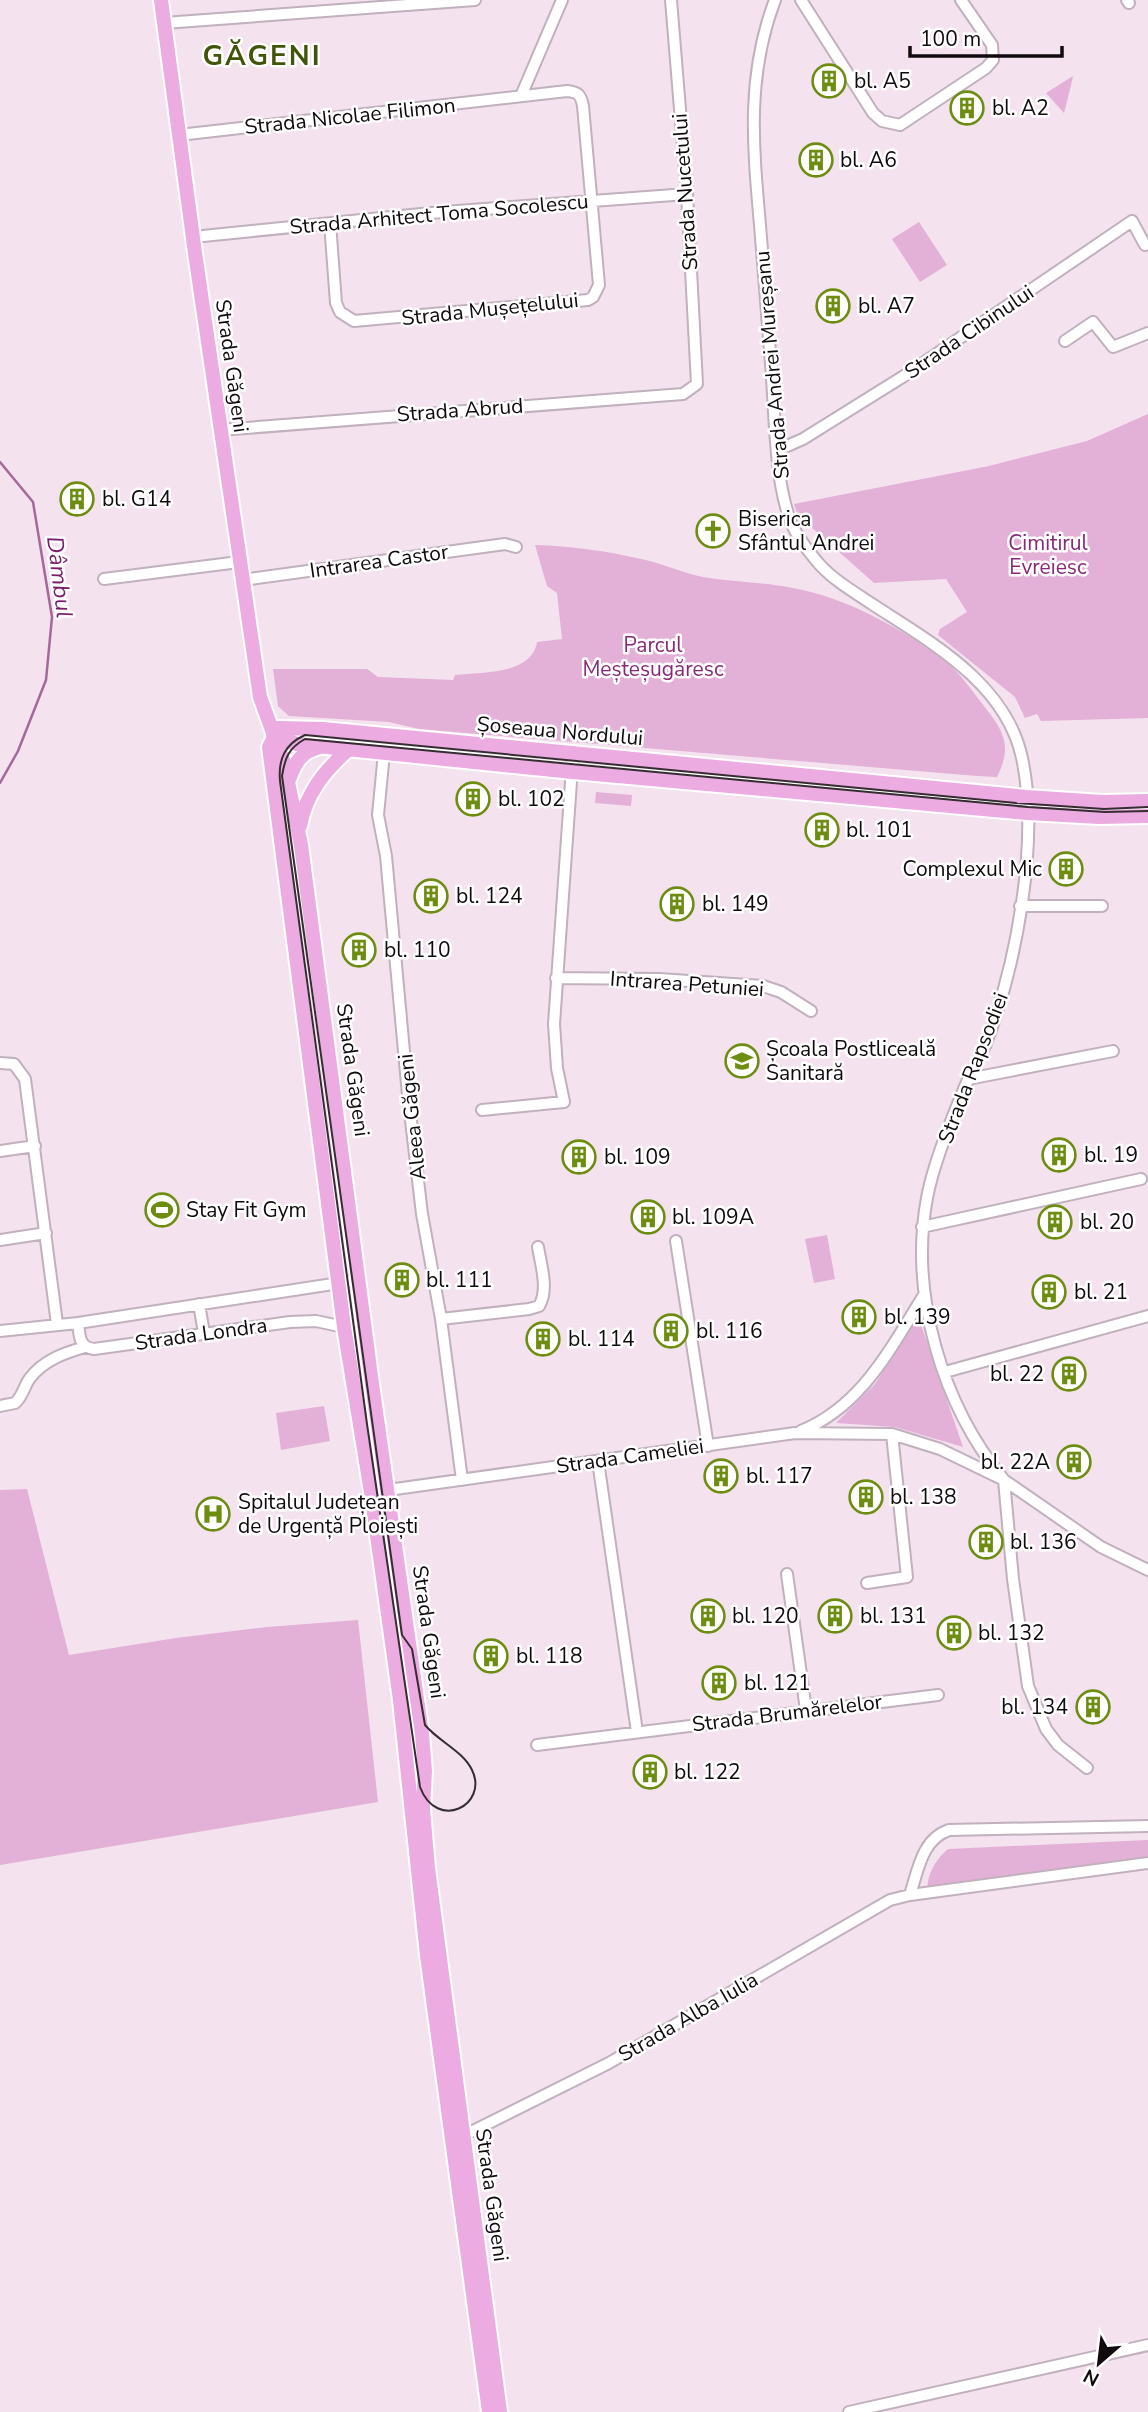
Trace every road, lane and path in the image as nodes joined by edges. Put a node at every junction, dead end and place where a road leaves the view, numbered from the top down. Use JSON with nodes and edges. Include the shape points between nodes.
{"nodes":[{"id":1,"x":161,"y":0,"type":"edge"},
{"id":2,"x":475,"y":0,"type":"edge"},
{"id":3,"x":562,"y":0,"type":"edge"},
{"id":4,"x":671,"y":0,"type":"edge"},
{"id":5,"x":775,"y":0,"type":"edge"},
{"id":6,"x":801,"y":0,"type":"edge"},
{"id":7,"x":961,"y":0,"type":"edge"},
{"id":8,"x":164,"y":23,"type":"junction"},
{"id":9,"x":521,"y":96,"type":"junction"},
{"id":10,"x":179,"y":135,"type":"junction"},
{"id":11,"x":687,"y":194,"type":"junction"},
{"id":12,"x":592,"y":200,"type":"junction"},
{"id":13,"x":330,"y":223,"type":"junction"},
{"id":14,"x":192,"y":237,"type":"junction"},
{"id":15,"x":1145,"y":245,"type":"dead end"},
{"id":16,"x":1148,"y":333,"type":"edge"},
{"id":17,"x":1065,"y":341,"type":"dead end"},
{"id":18,"x":697,"y":384,"type":"joint"},
{"id":19,"x":220,"y":430,"type":"junction"},
{"id":20,"x":778,"y":450,"type":"junction"},
{"id":21,"x":516,"y":547,"type":"dead end"},
{"id":22,"x":239,"y":562,"type":"junction"},
{"id":23,"x":104,"y":579,"type":"dead end"},
{"id":24,"x":242,"y":580,"type":"junction"},
{"id":25,"x":273,"y":736,"type":"junction"},
{"id":26,"x":321,"y":746,"type":"junction"},
{"id":27,"x":349,"y":749,"type":"junction"},
{"id":28,"x":384,"y":753,"type":"junction"},
{"id":29,"x":573,"y":753,"type":"junction"},
{"id":30,"x":573,"y":772,"type":"junction"},
{"id":31,"x":288,"y":782,"type":"junction"},
{"id":32,"x":1027,"y":797,"type":"junction"},
{"id":33,"x":1148,"y":802,"type":"edge"},
{"id":34,"x":1028,"y":813,"type":"junction"},
{"id":35,"x":1148,"y":816,"type":"edge"},
{"id":36,"x":301,"y":845,"type":"junction"},
{"id":37,"x":1020,"y":906,"type":"junction"},
{"id":38,"x":1102,"y":906,"type":"dead end"},
{"id":39,"x":556,"y":978,"type":"junction"},
{"id":40,"x":811,"y":1011,"type":"dead end"},
{"id":41,"x":1113,"y":1051,"type":"dead end"},
{"id":42,"x":0,"y":1063,"type":"edge"},
{"id":43,"x":968,"y":1079,"type":"junction"},
{"id":44,"x":482,"y":1110,"type":"dead end"},
{"id":45,"x":35,"y":1146,"type":"junction"},
{"id":46,"x":0,"y":1151,"type":"edge"},
{"id":47,"x":1141,"y":1180,"type":"dead end"},
{"id":48,"x":922,"y":1227,"type":"junction"},
{"id":49,"x":46,"y":1233,"type":"junction"},
{"id":50,"x":0,"y":1240,"type":"edge"},
{"id":51,"x":676,"y":1241,"type":"dead end"},
{"id":52,"x":538,"y":1247,"type":"dead end"},
{"id":53,"x":359,"y":1280,"type":"junction"},
{"id":54,"x":338,"y":1281,"type":"junction"},
{"id":55,"x":924,"y":1295,"type":"junction"},
{"id":56,"x":199,"y":1304,"type":"junction"},
{"id":57,"x":1148,"y":1316,"type":"edge"},
{"id":58,"x":441,"y":1319,"type":"junction"},
{"id":59,"x":78,"y":1322,"type":"junction"},
{"id":60,"x":57,"y":1324,"type":"junction"},
{"id":61,"x":344,"y":1327,"type":"junction"},
{"id":62,"x":0,"y":1331,"type":"edge"},
{"id":63,"x":204,"y":1333,"type":"junction"},
{"id":64,"x":85,"y":1347,"type":"junction"},
{"id":65,"x":945,"y":1372,"type":"junction"},
{"id":66,"x":0,"y":1406,"type":"edge"},
{"id":67,"x":795,"y":1433,"type":"junction"},
{"id":68,"x":892,"y":1434,"type":"junction"},
{"id":69,"x":708,"y":1446,"type":"junction"},
{"id":70,"x":598,"y":1461,"type":"junction"},
{"id":71,"x":462,"y":1480,"type":"junction"},
{"id":72,"x":1004,"y":1480,"type":"junction"},
{"id":73,"x":387,"y":1490,"type":"junction"},
{"id":74,"x":371,"y":1492,"type":"junction"},
{"id":75,"x":1147,"y":1566,"type":"edge"},
{"id":76,"x":787,"y":1574,"type":"dead end"},
{"id":77,"x":867,"y":1583,"type":"dead end"},
{"id":78,"x":938,"y":1695,"type":"dead end"},
{"id":79,"x":806,"y":1710,"type":"junction"},
{"id":80,"x":636,"y":1732,"type":"junction"},
{"id":81,"x":537,"y":1745,"type":"dead end"},
{"id":82,"x":1087,"y":1768,"type":"dead end"},
{"id":83,"x":1148,"y":1826,"type":"edge"},
{"id":84,"x":419,"y":1831,"type":"junction"},
{"id":85,"x":1148,"y":1863,"type":"edge"},
{"id":86,"x":911,"y":1895,"type":"junction"},
{"id":87,"x":463,"y":2136,"type":"junction"},
{"id":88,"x":1148,"y":2345,"type":"edge"},
{"id":89,"x":489,"y":2412,"type":"edge"},
{"id":90,"x":500,"y":2412,"type":"edge"},
{"id":91,"x":849,"y":2412,"type":"edge"}],
"edges":[{"from":1,"to":8,"type":"main road","name":"Strada Găgeni"},
{"from":2,"to":8,"type":"street"},
{"from":3,"to":9,"type":"street"},
{"from":4,"to":11,"type":"street","name":"Strada Nucetului"},
{"from":5,"to":20,"type":"street","name":"Strada Andrei Mureșanu","via":[[757,64],[752,124]]},
{"from":6,"to":7,"type":"street","via":[[873,113],[882,121],[900,125],[993,60],[992,45]]},
{"from":8,"to":10,"type":"main road","name":"Strada Găgeni"},
{"from":9,"to":10,"type":"street","name":"Strada Nicolae Filimon"},
{"from":9,"to":12,"type":"street","name":"Strada Mușețelului","via":[[567,91],[581,96]]},
{"from":10,"to":14,"type":"main road","name":"Strada Găgeni"},
{"from":11,"to":12,"type":"street","name":"Strada Arhitect Toma Socolescu"},
{"from":11,"to":18,"type":"street","name":"Strada Nucetului"},
{"from":12,"to":13,"type":"street","name":"Strada Arhitect Toma Socolescu"},
{"from":12,"to":13,"type":"street","name":"Strada Mușețelului","via":[[599,285],[588,300],[362,321],[346,318],[336,303]]},
{"from":13,"to":14,"type":"street","name":"Strada Arhitect Toma Socolescu"},
{"from":14,"to":19,"type":"main road","name":"Strada Găgeni"},
{"from":15,"to":20,"type":"street","name":"Strada Cibinului","via":[[1132,221],[915,369]]},
{"from":16,"to":17,"type":"street","via":[[1113,346],[1093,322]]},
{"from":18,"to":19,"type":"street","name":"Strada Abrud","via":[[683,394]]},
{"from":19,"to":22,"type":"main road","name":"Strada Găgeni"},
{"from":20,"to":32,"type":"street","name":"Strada Andrei Mureșanu","via":[[789,516],[805,547],[836,580],[942,649],[989,695],[1022,756]]},
{"from":21,"to":24,"type":"street","name":"Intrarea Castor","via":[[505,544]]},
{"from":22,"to":23,"type":"street"},
{"from":22,"to":24,"type":"main road","name":"Strada Găgeni"},
{"from":24,"to":25,"type":"main road","name":"Strada Găgeni","via":[[260,697]]},
{"from":25,"to":26,"type":"main road","name":"Șoseaua Nordului"},
{"from":25,"to":29,"type":"main road","name":"Șoseaua Nordului","via":[[279,729],[291,727]]},
{"from":25,"to":31,"type":"main road","name":"Strada Găgeni"},
{"from":25,"to":54,"type":"main road","name":"Strada Găgeni","via":[[268,753]]},
{"from":26,"to":27,"type":"main road","name":"Șoseaua Nordului"},
{"from":26,"to":31,"type":"main road","via":[[305,751]]},
{"from":27,"to":28,"type":"main road","name":"Șoseaua Nordului"},
{"from":27,"to":36,"type":"main road","via":[[325,771],[309,797],[300,824]]},
{"from":28,"to":30,"type":"main road","name":"Șoseaua Nordului"},
{"from":28,"to":58,"type":"street","name":"Aleea Găgeni","via":[[379,829],[386,856],[422,1214]]},
{"from":29,"to":30,"type":"street"},
{"from":29,"to":32,"type":"main road","name":"Șoseaua Nordului"},
{"from":30,"to":34,"type":"main road","name":"Șoseaua Nordului","via":[[582,779],[633,783],[643,777]]},
{"from":30,"to":39,"type":"street"},
{"from":31,"to":36,"type":"main road","name":"Strada Găgeni"},
{"from":32,"to":33,"type":"main road","name":"Șoseaua Nordului"},
{"from":32,"to":34,"type":"street","name":"Strada Rapsodiei"},
{"from":34,"to":35,"type":"main road","name":"Șoseaua Nordului"},
{"from":34,"to":37,"type":"street","name":"Strada Rapsodiei"},
{"from":36,"to":53,"type":"main road","name":"Strada Găgeni"},
{"from":37,"to":38,"type":"street"},
{"from":37,"to":43,"type":"street","name":"Strada Rapsodiei","via":[[998,1010]]},
{"from":39,"to":40,"type":"street","name":"Intrarea Petuniei","via":[[763,986]]},
{"from":39,"to":44,"type":"street","via":[[554,1024],[564,1102]]},
{"from":41,"to":43,"type":"street"},
{"from":42,"to":45,"type":"street","via":[[14,1064],[25,1079]]},
{"from":43,"to":48,"type":"street","name":"Strada Rapsodiei","via":[[927,1194]]},
{"from":45,"to":46,"type":"street"},
{"from":45,"to":49,"type":"street"},
{"from":47,"to":48,"type":"street"},
{"from":48,"to":55,"type":"street","name":"Strada Rapsodiei"},
{"from":49,"to":50,"type":"street"},
{"from":49,"to":60,"type":"street"},
{"from":51,"to":69,"type":"street"},
{"from":52,"to":58,"type":"street","via":[[544,1287],[539,1306]]},
{"from":53,"to":54,"type":"street","name":"Strada Londra"},
{"from":53,"to":73,"type":"main road","name":"Strada Găgeni"},
{"from":54,"to":56,"type":"street","name":"Strada Londra"},
{"from":54,"to":61,"type":"main road","name":"Strada Găgeni"},
{"from":55,"to":65,"type":"street","name":"Strada Rapsodiei"},
{"from":55,"to":67,"type":"street","via":[[874,1374],[852,1399],[827,1419]]},
{"from":56,"to":59,"type":"street","name":"Strada Londra"},
{"from":56,"to":63,"type":"street"},
{"from":57,"to":65,"type":"street"},
{"from":58,"to":71,"type":"street","name":"Aleea Găgeni"},
{"from":59,"to":60,"type":"street","name":"Strada Londra"},
{"from":59,"to":64,"type":"street"},
{"from":60,"to":62,"type":"street","name":"Strada Londra"},
{"from":61,"to":63,"type":"street","name":"Strada Londra","via":[[303,1321]]},
{"from":61,"to":74,"type":"main road","name":"Strada Găgeni"},
{"from":63,"to":64,"type":"street","name":"Strada Londra"},
{"from":64,"to":66,"type":"street","name":"Strada Londra","via":[[48,1361],[31,1376],[15,1403]]},
{"from":65,"to":72,"type":"street","name":"Strada Rapsodiei","via":[[982,1453]]},
{"from":67,"to":68,"type":"street","name":"Strada Cameliei"},
{"from":67,"to":69,"type":"street","name":"Strada Cameliei"},
{"from":68,"to":72,"type":"street","name":"Strada Cameliei","via":[[940,1449]]},
{"from":68,"to":77,"type":"street","via":[[907,1577]]},
{"from":69,"to":70,"type":"street","name":"Strada Cameliei"},
{"from":70,"to":71,"type":"street","name":"Strada Cameliei"},
{"from":70,"to":80,"type":"street"},
{"from":71,"to":73,"type":"street","name":"Strada Cameliei"},
{"from":72,"to":75,"type":"street","name":"Strada Cameliei","via":[[1101,1547]]},
{"from":72,"to":82,"type":"street","via":[[1028,1686],[1052,1737]]},
{"from":73,"to":74,"type":"street","name":"Strada Cameliei"},
{"from":73,"to":84,"type":"main road","name":"Strada Găgeni","via":[[422,1734],[425,1771]]},
{"from":74,"to":84,"type":"main road","name":"Strada Găgeni"},
{"from":76,"to":79,"type":"street"},
{"from":78,"to":79,"type":"street","name":"Strada Brumărelelor"},
{"from":79,"to":80,"type":"street","name":"Strada Brumărelelor"},
{"from":80,"to":81,"type":"street","name":"Strada Brumărelelor"},
{"from":83,"to":86,"type":"street","via":[[949,1830],[929,1842]]},
{"from":84,"to":87,"type":"main road","name":"Strada Găgeni"},
{"from":84,"to":89,"type":"main road","name":"Strada Găgeni","via":[[451,2141]]},
{"from":85,"to":86,"type":"street","name":"Strada Alba Iulia"},
{"from":86,"to":87,"type":"street","name":"Strada Alba Iulia","via":[[890,1900],[609,2063]]},
{"from":87,"to":90,"type":"main road","name":"Strada Găgeni"},
{"from":88,"to":91,"type":"street"}]}
